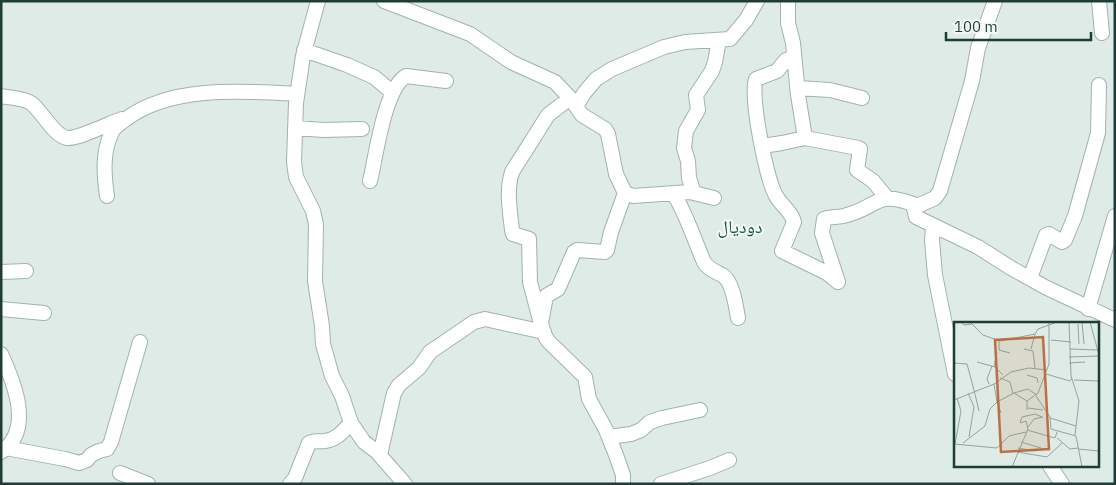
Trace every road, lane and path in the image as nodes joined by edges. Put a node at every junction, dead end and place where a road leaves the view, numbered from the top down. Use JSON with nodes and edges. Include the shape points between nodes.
{"nodes":[{"id":1,"x":318,"y":1,"type":"edge"},
{"id":2,"x":384,"y":1,"type":"edge"},
{"id":3,"x":757,"y":1,"type":"edge"},
{"id":4,"x":788,"y":1,"type":"edge"},
{"id":5,"x":995,"y":1,"type":"edge"},
{"id":6,"x":1099,"y":1,"type":"edge"},
{"id":7,"x":1102,"y":33,"type":"dead end"},
{"id":8,"x":719,"y":40,"type":"junction"},
{"id":9,"x":304,"y":50,"type":"junction"},
{"id":10,"x":794,"y":57,"type":"junction"},
{"id":11,"x":446,"y":81,"type":"dead end"},
{"id":12,"x":1099,"y":85,"type":"dead end"},
{"id":13,"x":797,"y":88,"type":"junction"},
{"id":14,"x":392,"y":92,"type":"junction"},
{"id":15,"x":297,"y":94,"type":"junction"},
{"id":16,"x":1,"y":96,"type":"edge"},
{"id":17,"x":862,"y":98,"type":"dead end"},
{"id":18,"x":573,"y":102,"type":"junction"},
{"id":19,"x":132,"y":114,"type":"junction"},
{"id":20,"x":295,"y":128,"type":"junction"},
{"id":21,"x":362,"y":129,"type":"dead end"},
{"id":22,"x":805,"y":138,"type":"junction"},
{"id":23,"x":762,"y":146,"type":"junction"},
{"id":24,"x":370,"y":182,"type":"dead end"},
{"id":25,"x":625,"y":193,"type":"junction"},
{"id":26,"x":674,"y":194,"type":"junction"},
{"id":27,"x":694,"y":194,"type":"junction"},
{"id":28,"x":107,"y":196,"type":"dead end"},
{"id":29,"x":714,"y":198,"type":"dead end"},
{"id":30,"x":888,"y":198,"type":"junction"},
{"id":31,"x":915,"y":207,"type":"junction"},
{"id":32,"x":1115,"y":216,"type":"edge"},
{"id":33,"x":933,"y":227,"type":"junction"},
{"id":34,"x":1,"y":272,"type":"edge"},
{"id":35,"x":26,"y":272,"type":"dead end"},
{"id":36,"x":1030,"y":278,"type":"junction"},
{"id":37,"x":1,"y":309,"type":"edge"},
{"id":38,"x":1088,"y":309,"type":"junction"},
{"id":39,"x":44,"y":314,"type":"dead end"},
{"id":40,"x":738,"y":318,"type":"dead end"},
{"id":41,"x":1115,"y":320,"type":"edge"},
{"id":42,"x":542,"y":328,"type":"junction"},
{"id":43,"x":140,"y":342,"type":"dead end"},
{"id":44,"x":1,"y":354,"type":"edge"},
{"id":45,"x":954,"y":369,"type":"edge"},
{"id":46,"x":700,"y":410,"type":"dead end"},
{"id":47,"x":351,"y":423,"type":"junction"},
{"id":48,"x":609,"y":437,"type":"junction"},
{"id":49,"x":4,"y":450,"type":"edge"},
{"id":50,"x":380,"y":455,"type":"junction"},
{"id":51,"x":728,"y":460,"type":"dead end"},
{"id":52,"x":1051,"y":468,"type":"edge"},
{"id":53,"x":120,"y":473,"type":"dead end"},
{"id":54,"x":148,"y":484,"type":"edge"},
{"id":55,"x":290,"y":484,"type":"edge"},
{"id":56,"x":405,"y":484,"type":"edge"},
{"id":57,"x":623,"y":484,"type":"edge"},
{"id":58,"x":661,"y":484,"type":"edge"},
{"id":59,"x":1062,"y":484,"type":"edge"}],
"edges":[{"from":1,"to":9,"type":"street"},
{"from":2,"to":18,"type":"street","via":[[470,34],[511,62],[555,82]]},
{"from":3,"to":8,"type":"street","via":[[734,35],[730,39]]},
{"from":4,"to":10,"type":"street"},
{"from":5,"to":31,"type":"street","via":[[978,48],[972,81],[940,191],[935,198]]},
{"from":6,"to":7,"type":"street"},
{"from":8,"to":18,"type":"street","via":[[664,47],[612,69],[596,79]]},
{"from":8,"to":27,"type":"street","via":[[715,62],[696,94],[698,110],[686,131],[684,142]]},
{"from":9,"to":14,"type":"street","via":[[374,77]]},
{"from":9,"to":15,"type":"street"},
{"from":10,"to":13,"type":"street"},
{"from":10,"to":23,"type":"street","via":[[786,60],[777,71],[756,79]]},
{"from":11,"to":14,"type":"street","via":[[406,76]]},
{"from":12,"to":36,"type":"street","via":[[1098,133],[1075,216],[1062,242],[1046,235]]},
{"from":13,"to":17,"type":"street","via":[[830,90]]},
{"from":13,"to":22,"type":"street"},
{"from":14,"to":24,"type":"street","via":[[377,142]]},
{"from":15,"to":19,"type":"street","via":[[191,95],[158,102]]},
{"from":15,"to":20,"type":"street"},
{"from":16,"to":19,"type":"street","via":[[29,102],[66,138]]},
{"from":18,"to":25,"type":"street","via":[[582,115],[608,134],[616,174]]},
{"from":18,"to":42,"type":"street","via":[[548,115],[510,180],[512,230],[513,234],[528,239],[530,282]]},
{"from":19,"to":28,"type":"street","via":[[112,130],[105,150]]},
{"from":20,"to":21,"type":"street"},
{"from":20,"to":47,"type":"street","via":[[296,177],[316,224],[315,281],[323,344]]},
{"from":22,"to":23,"type":"street"},
{"from":22,"to":30,"type":"street","via":[[860,149],[857,170],[873,181]]},
{"from":23,"to":30,"type":"street","via":[[775,195],[788,209],[794,222],[782,251],[828,273],[838,282],[822,233],[824,219],[848,215]]},
{"from":25,"to":26,"type":"street","via":[[633,196]]},
{"from":25,"to":42,"type":"street","via":[[607,250],[574,252],[558,289],[546,296]]},
{"from":26,"to":27,"type":"street"},
{"from":26,"to":40,"type":"street","via":[[705,264],[724,276],[729,284]]},
{"from":27,"to":29,"type":"street"},
{"from":30,"to":31,"type":"street","via":[[902,200]]},
{"from":31,"to":33,"type":"street","via":[[916,217]]},
{"from":32,"to":38,"type":"street"},
{"from":33,"to":36,"type":"street","via":[[978,247]]},
{"from":33,"to":45,"type":"street","via":[[935,275]]},
{"from":34,"to":35,"type":"street"},
{"from":36,"to":38,"type":"street"},
{"from":37,"to":39,"type":"street"},
{"from":38,"to":41,"type":"street"},
{"from":42,"to":48,"type":"street","via":[[548,340],[585,377],[589,399]]},
{"from":42,"to":50,"type":"street","via":[[485,319],[474,322],[430,352],[394,393]]},
{"from":43,"to":49,"type":"street","via":[[112,442],[107,449],[79,463],[65,458]]},
{"from":44,"to":49,"type":"street","via":[[11,374],[19,412],[18,432]]},
{"from":46,"to":48,"type":"street","via":[[650,422],[631,434]]},
{"from":47,"to":50,"type":"street","via":[[364,442]]},
{"from":47,"to":55,"type":"street","via":[[336,439],[309,443]]},
{"from":48,"to":57,"type":"street","via":[[623,474]]},
{"from":50,"to":56,"type":"street"},
{"from":51,"to":58,"type":"street"},
{"from":52,"to":59,"type":"street"},
{"from":53,"to":54,"type":"street"}]}
